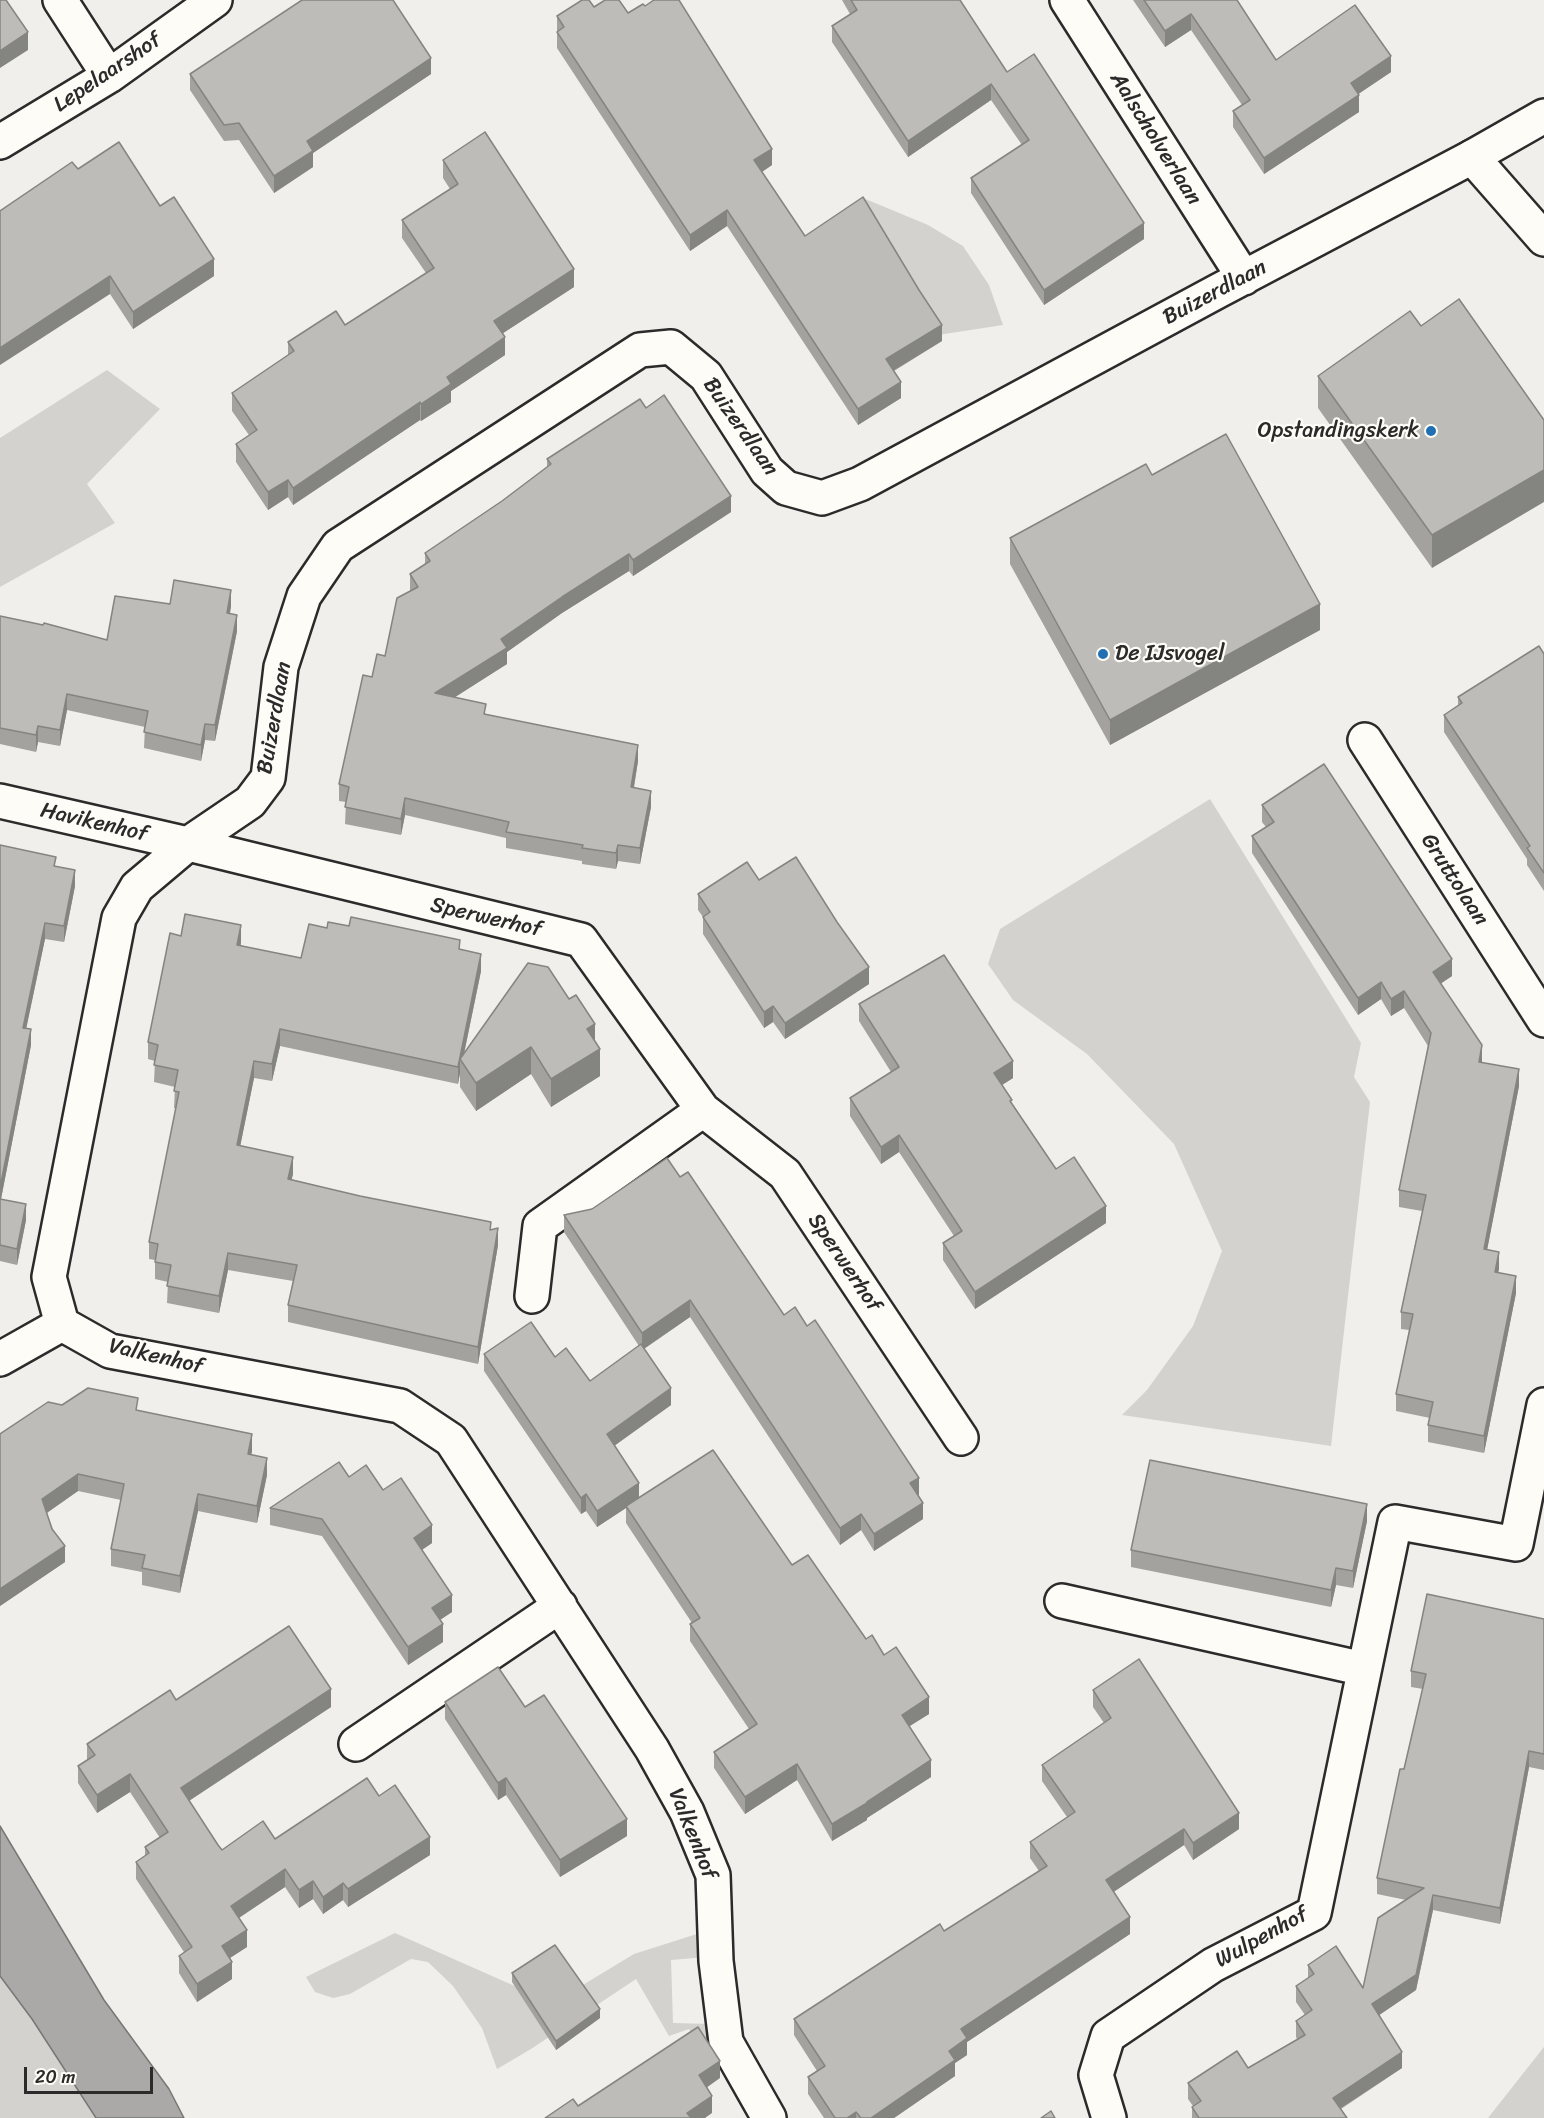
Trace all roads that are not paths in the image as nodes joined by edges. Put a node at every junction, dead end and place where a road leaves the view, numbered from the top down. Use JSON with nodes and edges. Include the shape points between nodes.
{"nodes":[{"id":1,"x":60,"y":0,"type":"edge"},
{"id":2,"x":215,"y":0,"type":"edge"},
{"id":3,"x":1067,"y":0,"type":"edge"},
{"id":4,"x":109,"y":75,"type":"junction"},
{"id":5,"x":1544,"y":116,"type":"edge"},
{"id":6,"x":0,"y":142,"type":"edge"},
{"id":7,"x":1472,"y":157,"type":"junction"},
{"id":8,"x":1544,"y":239,"type":"edge"},
{"id":9,"x":1244,"y":278,"type":"junction"},
{"id":10,"x":1365,"y":740,"type":"dead end"},
{"id":11,"x":0,"y":801,"type":"edge"},
{"id":12,"x":188,"y":844,"type":"junction"},
{"id":13,"x":1544,"y":1020,"type":"edge"},
{"id":14,"x":703,"y":1110,"type":"junction"},
{"id":15,"x":532,"y":1296,"type":"dead end"},
{"id":16,"x":62,"y":1324,"type":"junction"},
{"id":17,"x":0,"y":1359,"type":"edge"},
{"id":18,"x":1544,"y":1405,"type":"edge"},
{"id":19,"x":961,"y":1438,"type":"dead end"},
{"id":20,"x":1062,"y":1601,"type":"dead end"},
{"id":21,"x":560,"y":1606,"type":"junction"},
{"id":22,"x":1364,"y":1669,"type":"junction"},
{"id":23,"x":356,"y":1744,"type":"dead end"},
{"id":24,"x":769,"y":2118,"type":"edge"},
{"id":25,"x":1109,"y":2118,"type":"edge"}],
"edges":[{"from":1,"to":4,"type":"street","name":"Lepelaarshof"},
{"from":2,"to":4,"type":"street","name":"Lepelaarshof"},
{"from":3,"to":9,"type":"street","name":"Aalscholverlaan"},
{"from":4,"to":6,"type":"street","name":"Lepelaarshof"},
{"from":5,"to":7,"type":"street","name":"Buizerdlaan"},
{"from":7,"to":8,"type":"street"},
{"from":7,"to":9,"type":"street","name":"Buizerdlaan"},
{"from":9,"to":12,"type":"street","name":"Buizerdlaan","via":[[860,484],[822,498],[786,488],[767,471],[706,376],[672,347],[640,350],[338,546],[304,596],[281,667],[268,778],[250,802]]},
{"from":10,"to":13,"type":"street","name":"Gruttolaan"},
{"from":11,"to":12,"type":"street","name":"Havikenhof"},
{"from":12,"to":14,"type":"street","name":"Sperwerhof","via":[[581,940]]},
{"from":12,"to":16,"type":"street","via":[[137,887],[119,918],[49,1277]]},
{"from":14,"to":15,"type":"street","via":[[540,1226]]},
{"from":14,"to":19,"type":"street","name":"Sperwerhof","via":[[785,1174]]},
{"from":16,"to":17,"type":"street"},
{"from":16,"to":21,"type":"street","name":"Valkenhof","via":[[110,1351],[400,1406],[451,1440]]},
{"from":18,"to":22,"type":"street","name":"Wulpenhof","via":[[1516,1544],[1395,1522]]},
{"from":20,"to":22,"type":"street"},
{"from":21,"to":23,"type":"street"},
{"from":21,"to":24,"type":"street","name":"Valkenhof","via":[[666,1771],[713,1875],[716,1961],[726,2042]]},
{"from":22,"to":25,"type":"street","name":"Wulpenhof","via":[[1314,1913],[1213,1965],[1108,2036],[1096,2075]]}]}
